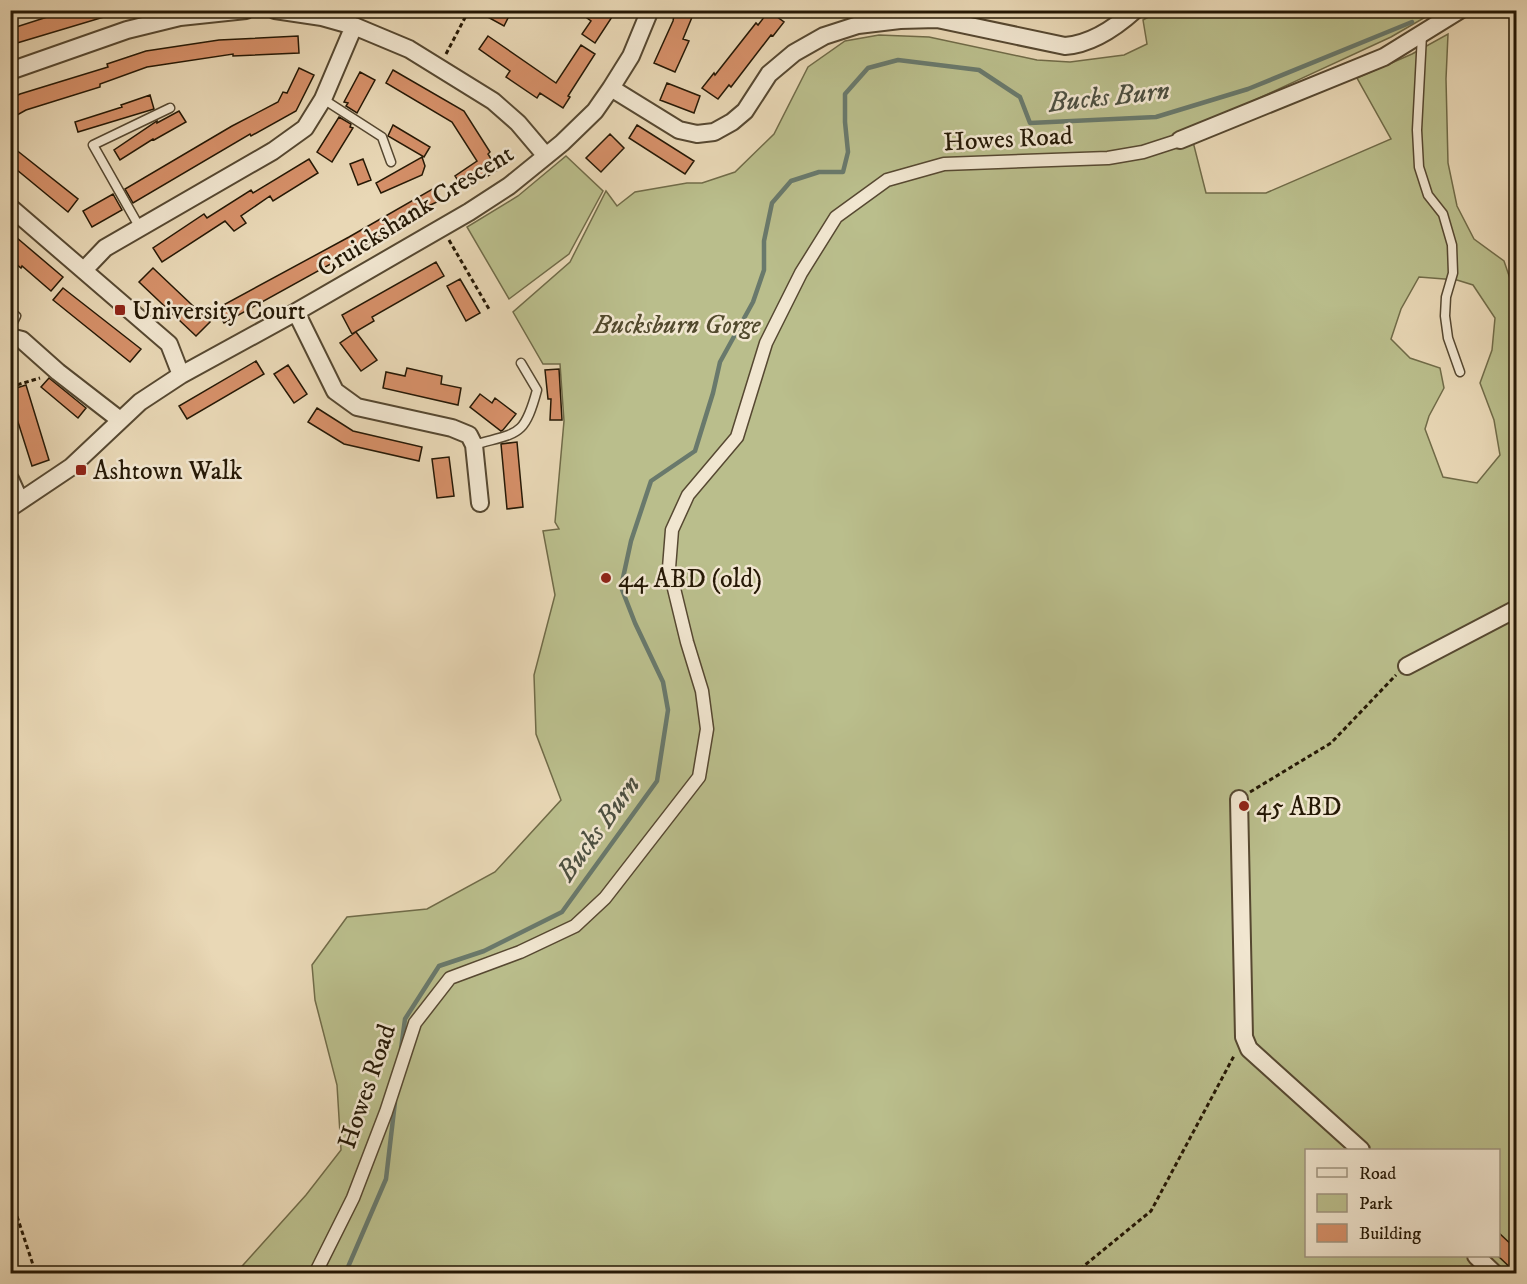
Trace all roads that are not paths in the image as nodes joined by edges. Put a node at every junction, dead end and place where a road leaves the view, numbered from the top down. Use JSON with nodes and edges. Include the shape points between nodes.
{"nodes":[{"id":1,"x":246,"y":10,"type":"edge"},
{"id":2,"x":275,"y":10,"type":"edge"},
{"id":3,"x":650,"y":10,"type":"edge"},
{"id":4,"x":1135,"y":10,"type":"edge"},
{"id":5,"x":1460,"y":10,"type":"edge"},
{"id":6,"x":180,"y":14,"type":"edge"},
{"id":7,"x":938,"y":15,"type":"edge"},
{"id":8,"x":354,"y":26,"type":"junction"},
{"id":9,"x":1422,"y":35,"type":"junction"},
{"id":10,"x":10,"y":71,"type":"edge"},
{"id":11,"x":611,"y":88,"type":"junction"},
{"id":12,"x":322,"y":99,"type":"junction"},
{"id":13,"x":170,"y":108,"type":"dead end"},
{"id":14,"x":1180,"y":140,"type":"joint"},
{"id":15,"x":546,"y":156,"type":"junction"},
{"id":16,"x":391,"y":162,"type":"dead end"},
{"id":17,"x":10,"y":207,"type":"edge"},
{"id":18,"x":140,"y":228,"type":"junction"},
{"id":19,"x":84,"y":270,"type":"junction"},
{"id":20,"x":10,"y":312,"type":"edge"},
{"id":21,"x":296,"y":312,"type":"junction"},
{"id":22,"x":10,"y":328,"type":"edge"},
{"id":23,"x":10,"y":337,"type":"edge"},
{"id":24,"x":520,"y":363,"type":"dead end"},
{"id":25,"x":1460,"y":372,"type":"dead end"},
{"id":26,"x":181,"y":375,"type":"junction"},
{"id":27,"x":120,"y":420,"type":"junction"},
{"id":28,"x":474,"y":445,"type":"junction"},
{"id":29,"x":10,"y":479,"type":"edge"},
{"id":30,"x":480,"y":503,"type":"dead end"},
{"id":31,"x":15,"y":505,"type":"edge"},
{"id":32,"x":1516,"y":609,"type":"edge"},
{"id":33,"x":1407,"y":666,"type":"road end"},
{"id":34,"x":1239,"y":799,"type":"road end"},
{"id":35,"x":1359,"y":1149,"type":"edge"},
{"id":36,"x":1477,"y":1257,"type":"edge"},
{"id":37,"x":315,"y":1274,"type":"edge"},
{"id":38,"x":1495,"y":1274,"type":"edge"}],
"edges":[{"from":1,"to":6,"type":"street"},
{"from":2,"to":8,"type":"street"},
{"from":3,"to":11,"type":"street","name":"Cruickshank Crescent","via":[[631,56]]},
{"from":4,"to":7,"type":"street","via":[[1094,39],[1065,46]]},
{"from":5,"to":9,"type":"street","name":"Howes Road"},
{"from":6,"to":10,"type":"street"},
{"from":7,"to":11,"type":"street","via":[[858,25],[824,36],[777,67],[745,111],[714,132],[679,130]]},
{"from":8,"to":12,"type":"street"},
{"from":8,"to":15,"type":"street","via":[[409,49],[475,88],[506,111]]},
{"from":9,"to":14,"type":"street","name":"Howes Road","via":[[1384,57]]},
{"from":9,"to":25,"type":"lane","via":[[1419,167],[1428,195],[1443,214],[1452,245],[1453,273],[1445,316]]},
{"from":11,"to":15,"type":"street","name":"Cruickshank Crescent","via":[[578,129]]},
{"from":12,"to":16,"type":"lane","via":[[382,137]]},
{"from":12,"to":18,"type":"street","via":[[304,128],[290,140]]},
{"from":13,"to":18,"type":"lane","via":[[93,145]]},
{"from":14,"to":37,"type":"street","name":"Howes Road","via":[[1108,158],[944,164],[887,180],[836,217],[801,273],[766,343],[737,437],[688,495],[672,530],[669,568],[702,691],[707,729],[699,777],[605,898],[575,926],[450,978],[415,1023],[388,1107],[352,1198]]},
{"from":15,"to":21,"type":"street","name":"Cruickshank Crescent","via":[[509,186]]},
{"from":17,"to":19,"type":"street"},
{"from":18,"to":19,"type":"street","via":[[105,248]]},
{"from":19,"to":26,"type":"street","via":[[169,344]]},
{"from":20,"to":22,"type":"lane","via":[[16,316]]},
{"from":21,"to":26,"type":"street","name":"Cruickshank Crescent"},
{"from":21,"to":28,"type":"street","via":[[335,391],[345,400],[357,407],[452,428],[469,435]]},
{"from":23,"to":27,"type":"street","via":[[22,340]]},
{"from":24,"to":28,"type":"lane","via":[[537,390],[524,426],[515,433]]},
{"from":26,"to":27,"type":"street","name":"Cruickshank Crescent"},
{"from":27,"to":31,"type":"street","name":"Cruickshank Crescent","via":[[70,467]]},
{"from":28,"to":30,"type":"street"},
{"from":29,"to":31,"type":"street"},
{"from":32,"to":33,"type":"street"},
{"from":34,"to":35,"type":"street","via":[[1244,1037],[1249,1049]]},
{"from":36,"to":38,"type":"street"}]}
